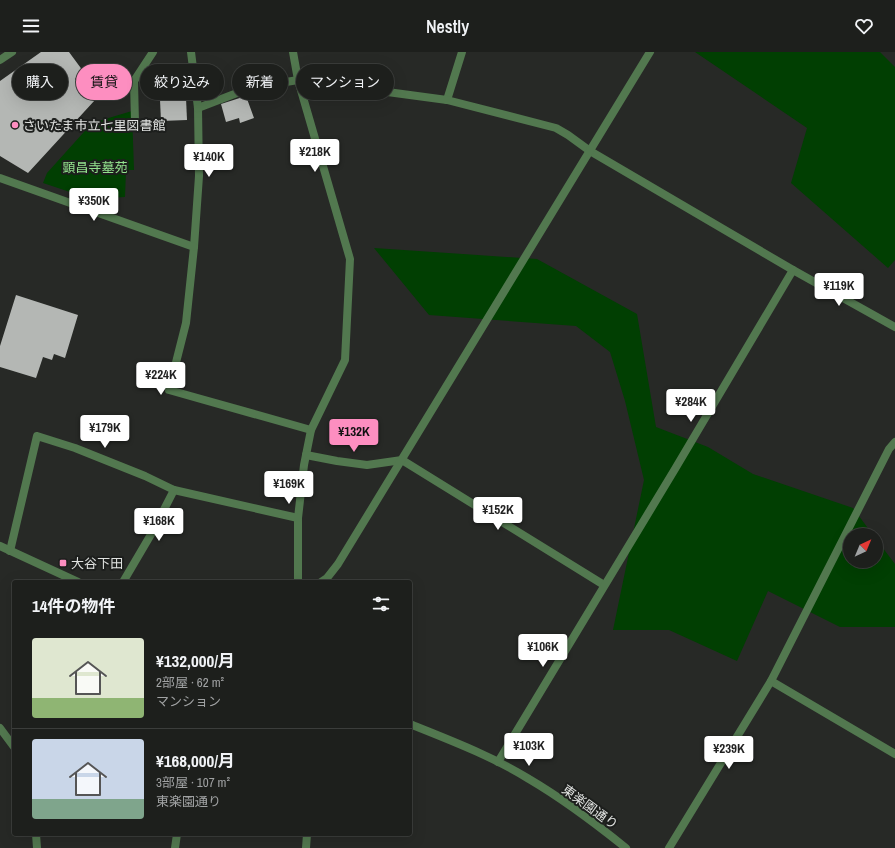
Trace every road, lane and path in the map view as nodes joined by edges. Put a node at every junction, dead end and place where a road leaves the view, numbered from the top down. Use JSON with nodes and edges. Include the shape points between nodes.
{"nodes":[{"id":1,"x":12,"y":52,"type":"edge"},
{"id":2,"x":153,"y":52,"type":"edge"},
{"id":3,"x":191,"y":52,"type":"edge"},
{"id":4,"x":293,"y":52,"type":"edge"},
{"id":5,"x":462,"y":52,"type":"edge"},
{"id":6,"x":650,"y":52,"type":"edge"},
{"id":7,"x":0,"y":60,"type":"edge"},
{"id":8,"x":296,"y":69,"type":"edge"},
{"id":9,"x":296,"y":80,"type":"edge"},
{"id":10,"x":394,"y":93,"type":"edge"},
{"id":11,"x":304,"y":100,"type":"edge"},
{"id":12,"x":447,"y":100,"type":"junction"},
{"id":13,"x":198,"y":108,"type":"junction"},
{"id":14,"x":135,"y":124,"type":"dead end"},
{"id":15,"x":590,"y":151,"type":"junction"},
{"id":16,"x":0,"y":178,"type":"edge"},
{"id":17,"x":194,"y":247,"type":"junction"},
{"id":18,"x":793,"y":270,"type":"junction"},
{"id":19,"x":895,"y":327,"type":"edge"},
{"id":20,"x":311,"y":430,"type":"junction"},
{"id":21,"x":895,"y":442,"type":"edge"},
{"id":22,"x":306,"y":455,"type":"junction"},
{"id":23,"x":402,"y":460,"type":"junction"},
{"id":24,"x":174,"y":490,"type":"junction"},
{"id":25,"x":298,"y":518,"type":"junction"},
{"id":26,"x":0,"y":546,"type":"edge"},
{"id":27,"x":10,"y":551,"type":"junction"},
{"id":28,"x":74,"y":580,"type":"edge"},
{"id":29,"x":124,"y":580,"type":"edge"},
{"id":30,"x":298,"y":580,"type":"edge"},
{"id":31,"x":324,"y":580,"type":"edge"},
{"id":32,"x":604,"y":584,"type":"junction"},
{"id":33,"x":771,"y":681,"type":"junction"},
{"id":34,"x":412,"y":725,"type":"edge"},
{"id":35,"x":0,"y":728,"type":"edge"},
{"id":36,"x":12,"y":745,"type":"edge"},
{"id":37,"x":895,"y":754,"type":"edge"},
{"id":38,"x":498,"y":762,"type":"junction"},
{"id":39,"x":36,"y":836,"type":"edge"},
{"id":40,"x":177,"y":836,"type":"edge"},
{"id":41,"x":306,"y":836,"type":"edge"},
{"id":42,"x":37,"y":848,"type":"edge"},
{"id":43,"x":175,"y":848,"type":"edge"},
{"id":44,"x":306,"y":848,"type":"edge"},
{"id":45,"x":626,"y":848,"type":"edge"},
{"id":46,"x":669,"y":848,"type":"edge"}],
"edges":[{"from":1,"to":7,"type":"street"},
{"from":2,"to":14,"type":"street","via":[[134,81]]},
{"from":3,"to":13,"type":"street"},
{"from":4,"to":8,"type":"street"},
{"from":5,"to":12,"type":"street"},
{"from":6,"to":15,"type":"street"},
{"from":9,"to":13,"type":"street","via":[[250,88]]},
{"from":10,"to":12,"type":"street"},
{"from":11,"to":20,"type":"street","via":[[350,259],[345,360]]},
{"from":12,"to":15,"type":"street","via":[[556,128]]},
{"from":13,"to":17,"type":"street","via":[[199,176]]},
{"from":15,"to":18,"type":"street"},
{"from":15,"to":23,"type":"street"},
{"from":16,"to":17,"type":"street"},
{"from":17,"to":20,"type":"street","via":[[186,323],[169,390]]},
{"from":18,"to":19,"type":"street"},
{"from":18,"to":32,"type":"street"},
{"from":20,"to":22,"type":"street"},
{"from":21,"to":33,"type":"street","via":[[889,449]]},
{"from":22,"to":23,"type":"street","via":[[367,465]]},
{"from":22,"to":25,"type":"street"},
{"from":23,"to":31,"type":"street","via":[[338,564]]},
{"from":23,"to":32,"type":"street"},
{"from":24,"to":25,"type":"street"},
{"from":24,"to":27,"type":"street","via":[[75,448],[37,436]]},
{"from":24,"to":29,"type":"street"},
{"from":25,"to":30,"type":"street"},
{"from":26,"to":27,"type":"street"},
{"from":27,"to":28,"type":"street"},
{"from":32,"to":38,"type":"street"},
{"from":33,"to":37,"type":"street"},
{"from":33,"to":46,"type":"street"},
{"from":34,"to":38,"type":"street","name":"東楽園通り"},
{"from":35,"to":36,"type":"street"},
{"from":38,"to":45,"type":"street","name":"東楽園通り","via":[[560,799]]},
{"from":39,"to":42,"type":"street"},
{"from":40,"to":43,"type":"street"},
{"from":41,"to":44,"type":"street"}]}
